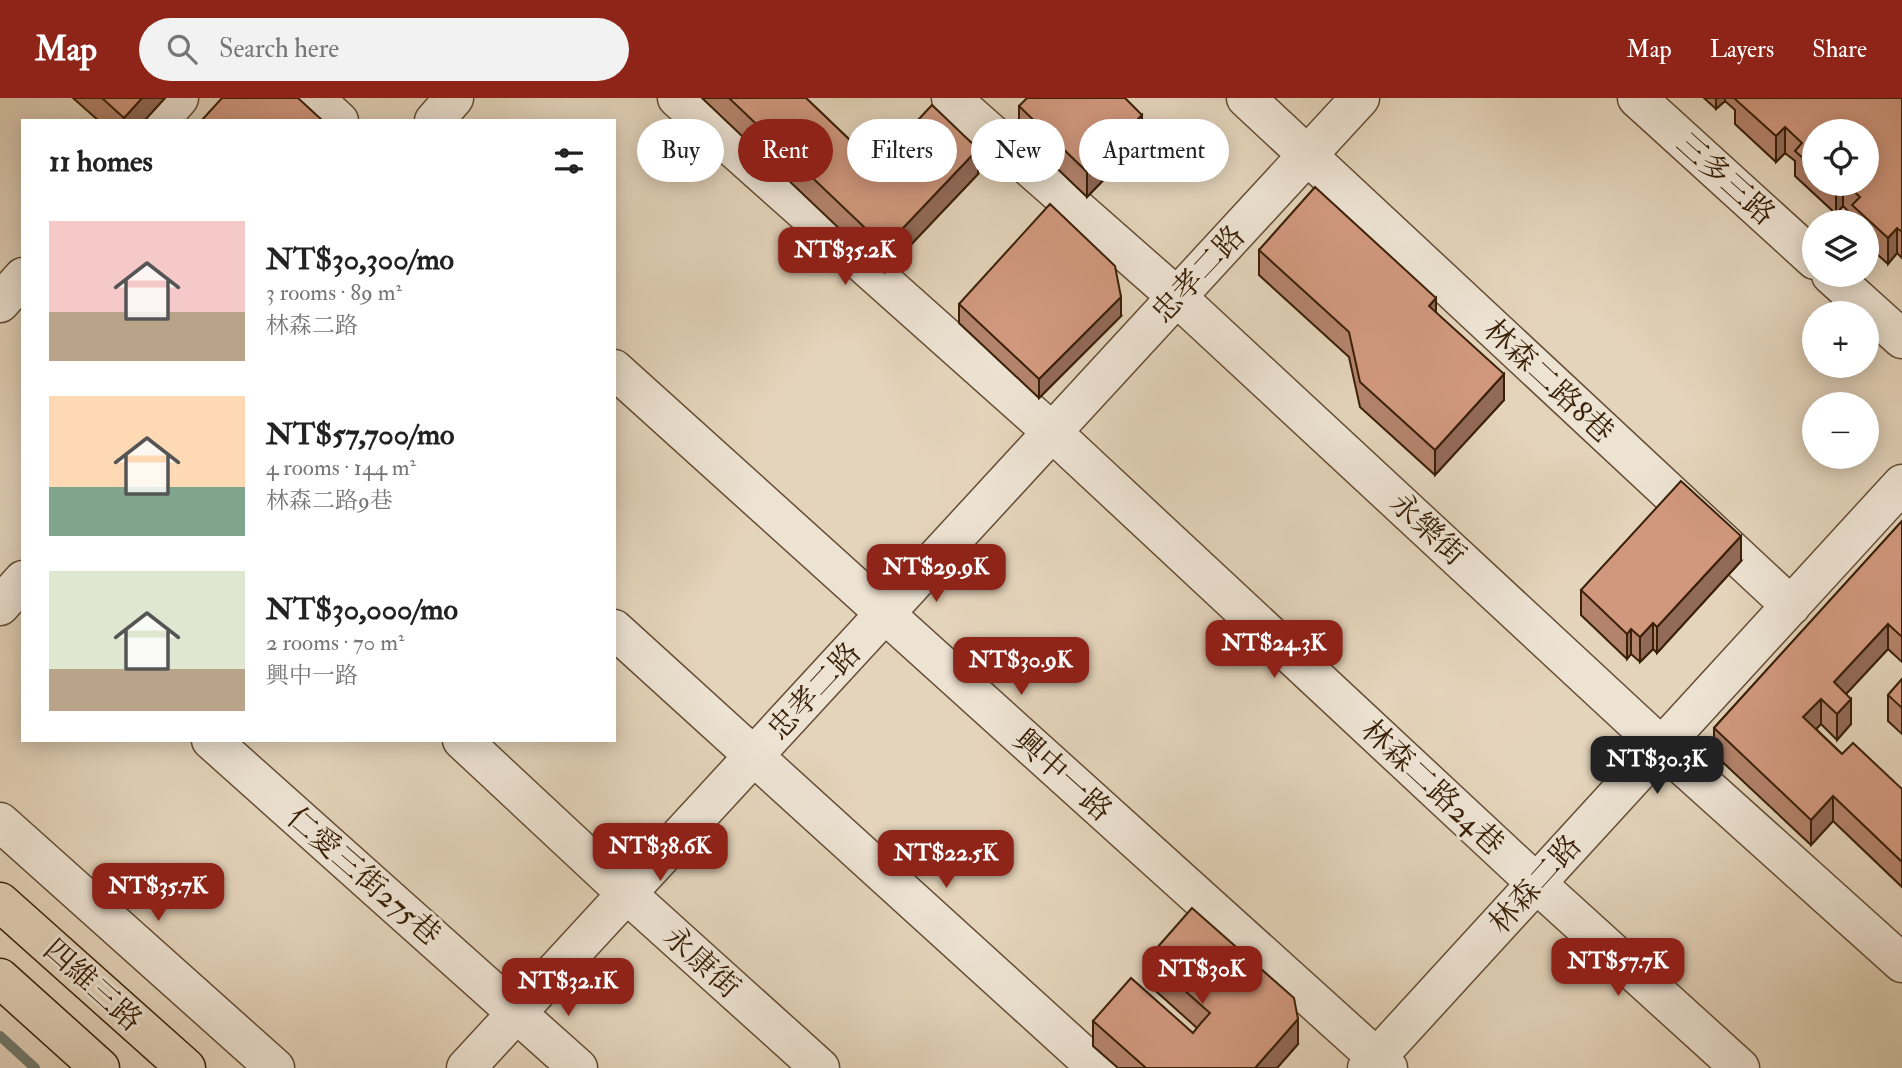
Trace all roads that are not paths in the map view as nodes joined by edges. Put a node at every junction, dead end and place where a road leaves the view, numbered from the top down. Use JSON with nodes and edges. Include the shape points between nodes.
{"nodes":[{"id":1,"x":179,"y":98,"type":"edge"},
{"id":2,"x":314,"y":98,"type":"edge"},
{"id":3,"x":454,"y":98,"type":"edge"},
{"id":4,"x":677,"y":98,"type":"edge"},
{"id":5,"x":951,"y":98,"type":"edge"},
{"id":6,"x":1246,"y":98,"type":"edge"},
{"id":7,"x":1360,"y":98,"type":"edge"},
{"id":8,"x":1637,"y":98,"type":"edge"},
{"id":9,"x":161,"y":119,"type":"edge"},
{"id":10,"x":337,"y":119,"type":"edge"},
{"id":11,"x":436,"y":119,"type":"edge"},
{"id":12,"x":1307,"y":156,"type":"junction"},
{"id":13,"x":1802,"y":248,"type":"edge"},
{"id":14,"x":21,"y":279,"type":"edge"},
{"id":15,"x":1844,"y":287,"type":"edge"},
{"id":16,"x":1177,"y":297,"type":"junction"},
{"id":17,"x":0,"y":303,"type":"edge"},
{"id":18,"x":1902,"y":339,"type":"edge"},
{"id":19,"x":616,"y":371,"type":"edge"},
{"id":20,"x":1052,"y":432,"type":"junction"},
{"id":21,"x":1902,"y":484,"type":"edge"},
{"id":22,"x":21,"y":582,"type":"edge"},
{"id":23,"x":0,"y":606,"type":"edge"},
{"id":24,"x":1791,"y":606,"type":"junction"},
{"id":25,"x":885,"y":614,"type":"junction"},
{"id":26,"x":616,"y":631,"type":"edge"},
{"id":27,"x":213,"y":742,"type":"edge"},
{"id":28,"x":464,"y":742,"type":"edge"},
{"id":29,"x":1662,"y":747,"type":"junction"},
{"id":30,"x":754,"y":756,"type":"junction"},
{"id":31,"x":0,"y":822,"type":"edge"},
{"id":32,"x":1536,"y":883,"type":"junction"},
{"id":33,"x":627,"y":894,"type":"junction"},
{"id":34,"x":0,"y":902,"type":"edge"},
{"id":35,"x":1902,"y":963,"type":"edge"},
{"id":36,"x":0,"y":978,"type":"edge"},
{"id":37,"x":518,"y":1012,"type":"junction"},
{"id":38,"x":807,"y":1064,"type":"edge"},
{"id":39,"x":1377,"y":1065,"type":"edge"},
{"id":40,"x":100,"y":1068,"type":"edge"},
{"id":41,"x":186,"y":1068,"type":"edge"},
{"id":42,"x":275,"y":1068,"type":"edge"},
{"id":43,"x":466,"y":1068,"type":"edge"},
{"id":44,"x":578,"y":1068,"type":"edge"},
{"id":45,"x":1097,"y":1068,"type":"edge"},
{"id":46,"x":1740,"y":1068,"type":"edge"}],
"edges":[{"from":1,"to":9,"type":"street"},
{"from":2,"to":10,"type":"street"},
{"from":3,"to":11,"type":"street"},
{"from":4,"to":20,"type":"street","name":"林森二路24巷"},
{"from":5,"to":16,"type":"street","name":"永樂街"},
{"from":6,"to":12,"type":"street","name":"林森二路8巷"},
{"from":7,"to":12,"type":"street","name":"忠孝二路"},
{"from":8,"to":13,"type":"street","name":"三多三路"},
{"from":12,"to":16,"type":"street","name":"忠孝二路"},
{"from":12,"to":24,"type":"street","name":"林森二路8巷"},
{"from":14,"to":17,"type":"street"},
{"from":15,"to":18,"type":"street"},
{"from":16,"to":20,"type":"street","name":"忠孝二路"},
{"from":16,"to":29,"type":"street","name":"永樂街"},
{"from":19,"to":25,"type":"street","name":"興中一路"},
{"from":20,"to":25,"type":"street","name":"忠孝二路"},
{"from":20,"to":32,"type":"street","name":"林森二路24巷"},
{"from":21,"to":24,"type":"street","name":"林森二路"},
{"from":22,"to":23,"type":"street"},
{"from":24,"to":29,"type":"street","name":"林森二路"},
{"from":25,"to":30,"type":"street","name":"忠孝二路"},
{"from":25,"to":39,"type":"street","name":"興中一路"},
{"from":26,"to":30,"type":"street"},
{"from":27,"to":37,"type":"street","name":"仁愛三街275巷"},
{"from":28,"to":33,"type":"street","name":"永康街"},
{"from":29,"to":32,"type":"street","name":"林森二路"},
{"from":29,"to":35,"type":"street","name":"永樂街"},
{"from":30,"to":33,"type":"street","name":"忠孝二路"},
{"from":30,"to":45,"type":"street"},
{"from":31,"to":42,"type":"street","name":"四維三路"},
{"from":32,"to":39,"type":"street","name":"林森二路"},
{"from":32,"to":46,"type":"street","name":"林森二路24巷"},
{"from":33,"to":37,"type":"street","name":"忠孝二路"},
{"from":33,"to":38,"type":"street","name":"永康街"},
{"from":34,"to":41,"type":"main road","name":"四維三路"},
{"from":36,"to":40,"type":"main road","name":"四維三路"},
{"from":37,"to":43,"type":"street","name":"忠孝二路"},
{"from":37,"to":44,"type":"street","name":"仁愛三街275巷"}]}
